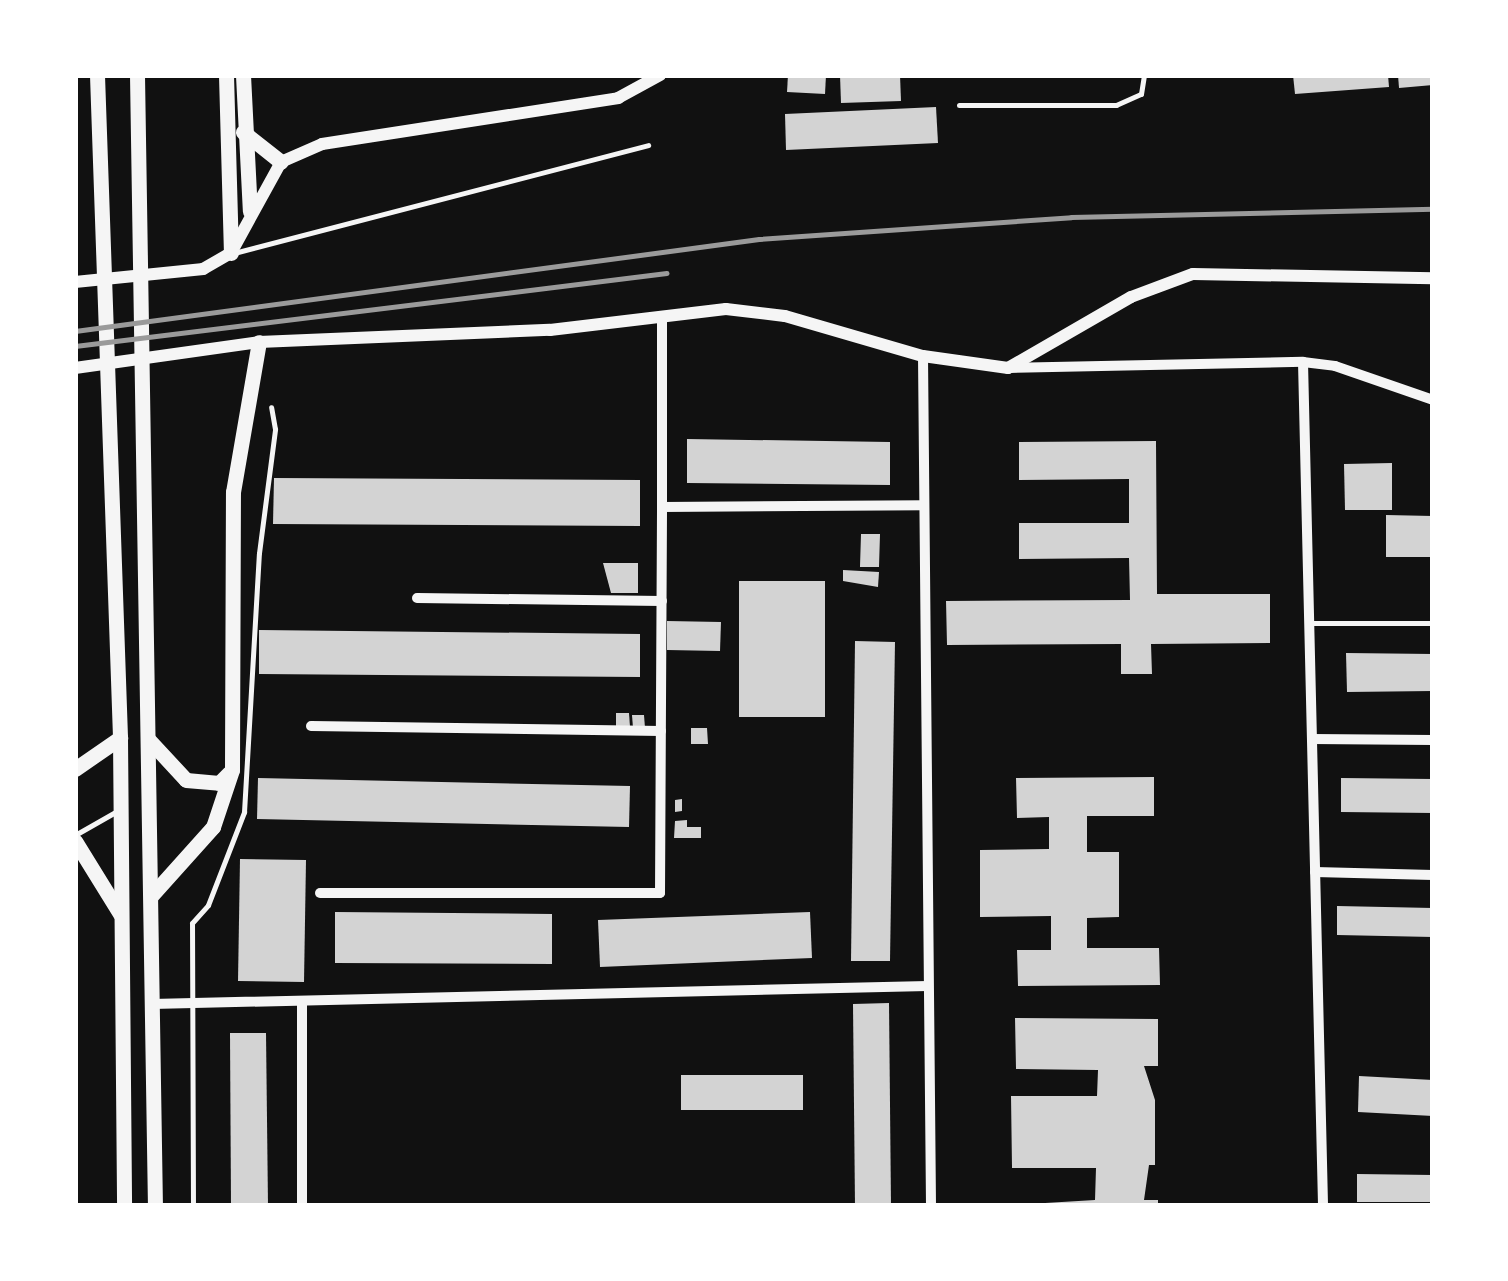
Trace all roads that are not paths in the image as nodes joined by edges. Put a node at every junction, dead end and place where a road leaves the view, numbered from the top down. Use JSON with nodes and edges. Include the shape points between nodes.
{"nodes":[{"id":1,"x":98,"y":75,"type":"edge"},
{"id":2,"x":137,"y":75,"type":"edge"},
{"id":3,"x":226,"y":75,"type":"edge"},
{"id":4,"x":243,"y":75,"type":"edge"},
{"id":5,"x":660,"y":75,"type":"edge"},
{"id":6,"x":1144,"y":75,"type":"edge"},
{"id":7,"x":959,"y":105,"type":"dead end"},
{"id":8,"x":243,"y":132,"type":"junction"},
{"id":9,"x":648,"y":145,"type":"dead end"},
{"id":10,"x":281,"y":162,"type":"junction"},
{"id":11,"x":250,"y":211,"type":"junction"},
{"id":12,"x":230,"y":254,"type":"junction"},
{"id":13,"x":1433,"y":278,"type":"edge"},
{"id":14,"x":75,"y":282,"type":"edge"},
{"id":15,"x":662,"y":316,"type":"junction"},
{"id":16,"x":259,"y":342,"type":"junction"},
{"id":17,"x":923,"y":356,"type":"junction"},
{"id":18,"x":1303,"y":362,"type":"junction"},
{"id":19,"x":75,"y":368,"type":"edge"},
{"id":20,"x":1008,"y":368,"type":"junction"},
{"id":21,"x":1433,"y":400,"type":"edge"},
{"id":22,"x":270,"y":407,"type":"dead end"},
{"id":23,"x":924,"y":505,"type":"junction"},
{"id":24,"x":662,"y":506,"type":"junction"},
{"id":25,"x":417,"y":598,"type":"dead end"},
{"id":26,"x":662,"y":601,"type":"junction"},
{"id":27,"x":1433,"y":622,"type":"edge"},
{"id":28,"x":1309,"y":623,"type":"junction"},
{"id":29,"x":310,"y":726,"type":"dead end"},
{"id":30,"x":661,"y":731,"type":"junction"},
{"id":31,"x":120,"y":738,"type":"junction"},
{"id":32,"x":1312,"y":738,"type":"junction"},
{"id":33,"x":148,"y":740,"type":"junction"},
{"id":34,"x":1433,"y":740,"type":"edge"},
{"id":35,"x":75,"y":769,"type":"edge"},
{"id":36,"x":232,"y":770,"type":"junction"},
{"id":37,"x":120,"y":809,"type":"junction"},
{"id":38,"x":75,"y":838,"type":"edge"},
{"id":39,"x":1315,"y":872,"type":"junction"},
{"id":40,"x":1433,"y":875,"type":"edge"},
{"id":41,"x":320,"y":893,"type":"dead end"},
{"id":42,"x":151,"y":896,"type":"junction"},
{"id":43,"x":120,"y":914,"type":"junction"},
{"id":44,"x":928,"y":986,"type":"junction"},
{"id":45,"x":152,"y":1004,"type":"junction"},
{"id":46,"x":302,"y":1005,"type":"junction"},
{"id":47,"x":192,"y":1006,"type":"junction"},
{"id":48,"x":124,"y":1206,"type":"edge"},
{"id":49,"x":155,"y":1206,"type":"edge"},
{"id":50,"x":193,"y":1206,"type":"edge"},
{"id":51,"x":302,"y":1206,"type":"edge"},
{"id":52,"x":930,"y":1206,"type":"edge"},
{"id":53,"x":1323,"y":1206,"type":"edge"}],
"edges":[{"from":1,"to":31,"type":"main road"},
{"from":2,"to":33,"type":"main road"},
{"from":3,"to":12,"type":"main road"},
{"from":4,"to":8,"type":"main road"},
{"from":5,"to":10,"type":"street","via":[[618,98],[322,144]]},
{"from":6,"to":7,"type":"lane","via":[[1140,94],[1116,105]]},
{"from":8,"to":10,"type":"main road"},
{"from":8,"to":11,"type":"main road"},
{"from":9,"to":12,"type":"lane"},
{"from":10,"to":11,"type":"street"},
{"from":11,"to":12,"type":"street"},
{"from":12,"to":14,"type":"street","via":[[204,269]]},
{"from":13,"to":20,"type":"street","via":[[1194,274],[1131,297]]},
{"from":15,"to":16,"type":"street","via":[[550,330]]},
{"from":15,"to":17,"type":"street","via":[[726,309],[785,316]]},
{"from":15,"to":24,"type":"street"},
{"from":16,"to":19,"type":"street"},
{"from":16,"to":36,"type":"main road","via":[[232,492]]},
{"from":17,"to":20,"type":"street"},
{"from":17,"to":23,"type":"street"},
{"from":18,"to":20,"type":"street"},
{"from":18,"to":21,"type":"street","via":[[1335,366]]},
{"from":18,"to":28,"type":"street"},
{"from":22,"to":47,"type":"lane","via":[[275,429],[262,516],[244,812],[208,905],[192,923]]},
{"from":23,"to":24,"type":"street"},
{"from":23,"to":44,"type":"street"},
{"from":24,"to":26,"type":"street"},
{"from":25,"to":26,"type":"street"},
{"from":26,"to":30,"type":"street"},
{"from":27,"to":28,"type":"lane"},
{"from":28,"to":32,"type":"street"},
{"from":29,"to":30,"type":"street"},
{"from":30,"to":41,"type":"street","via":[[660,893]]},
{"from":31,"to":35,"type":"main road"},
{"from":31,"to":37,"type":"main road"},
{"from":32,"to":34,"type":"street"},
{"from":32,"to":39,"type":"street"},
{"from":33,"to":36,"type":"main road","via":[[186,780],[218,783]]},
{"from":33,"to":42,"type":"main road"},
{"from":36,"to":42,"type":"main road","via":[[213,828]]},
{"from":37,"to":38,"type":"lane"},
{"from":37,"to":43,"type":"main road"},
{"from":38,"to":43,"type":"main road"},
{"from":39,"to":40,"type":"street"},
{"from":39,"to":53,"type":"street"},
{"from":42,"to":45,"type":"main road"},
{"from":43,"to":48,"type":"main road"},
{"from":44,"to":46,"type":"street"},
{"from":44,"to":52,"type":"street"},
{"from":45,"to":47,"type":"street"},
{"from":45,"to":49,"type":"main road"},
{"from":46,"to":47,"type":"street"},
{"from":46,"to":51,"type":"street"},
{"from":47,"to":50,"type":"lane"}]}
